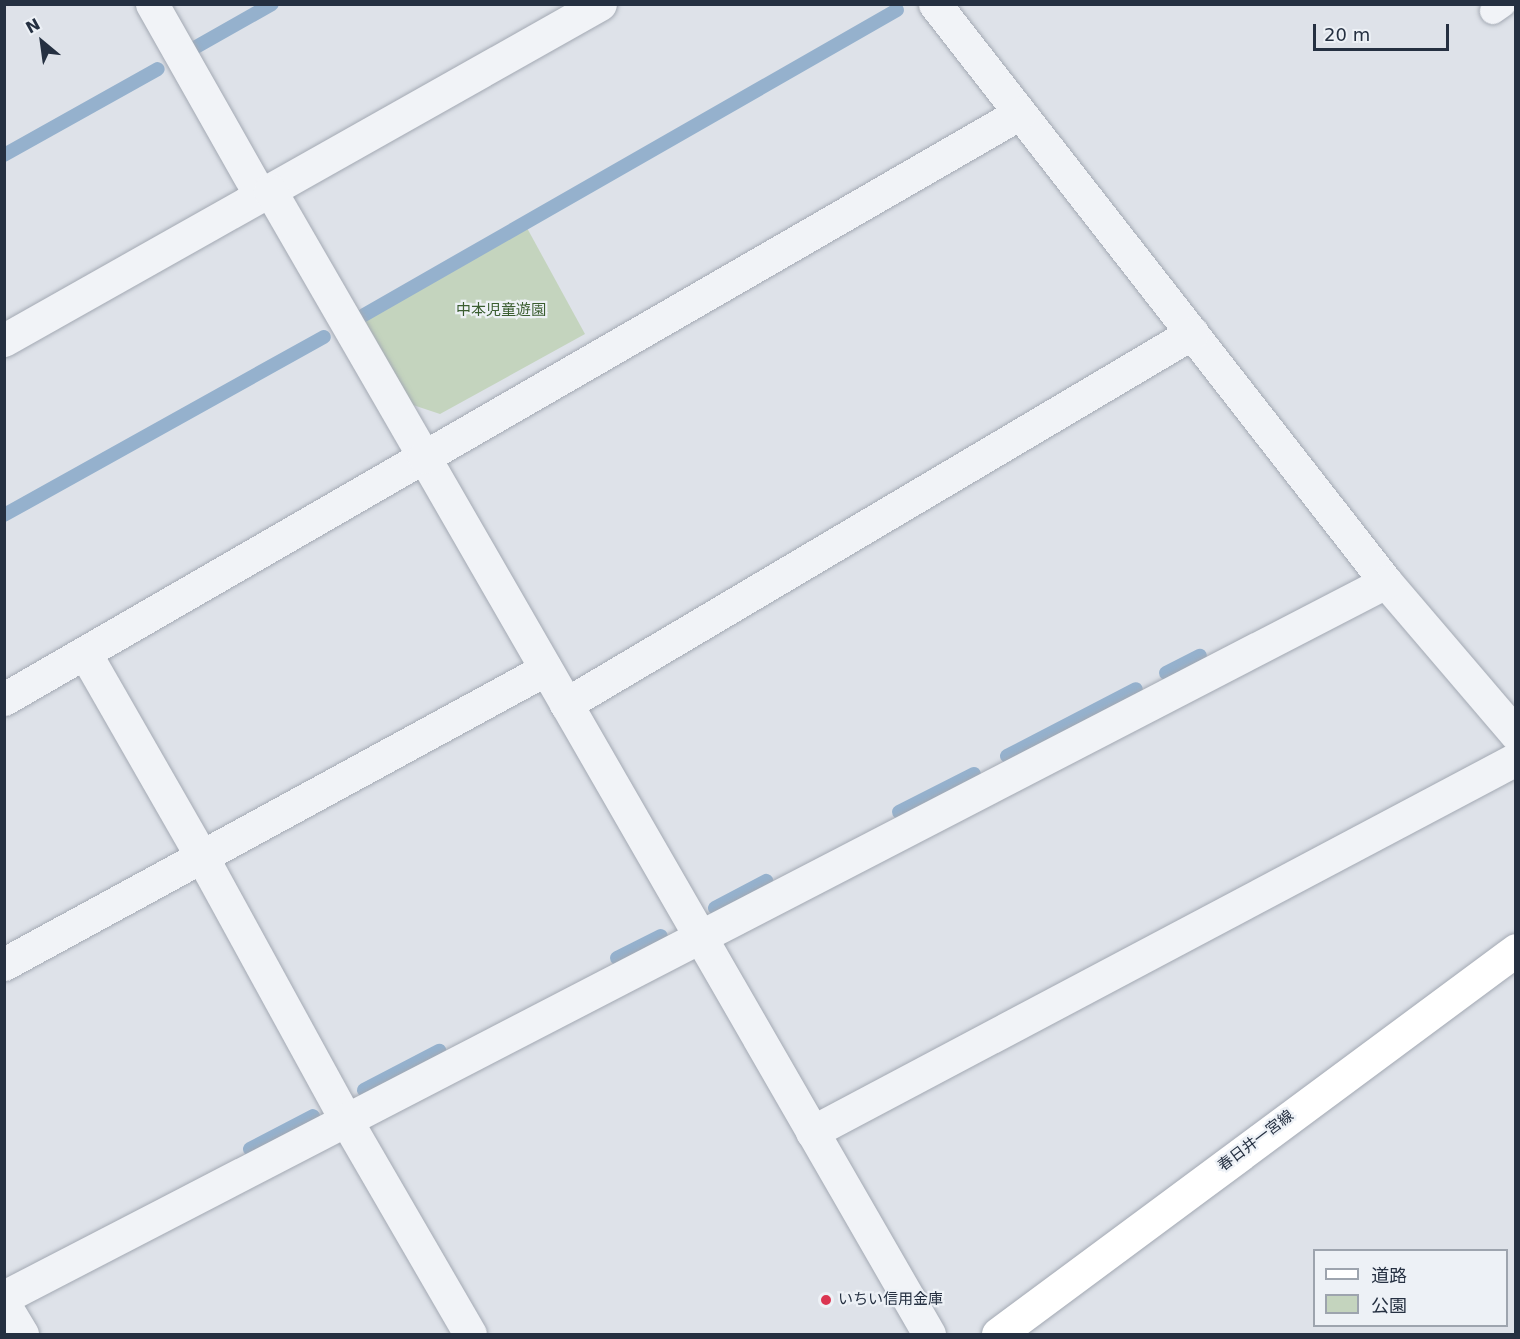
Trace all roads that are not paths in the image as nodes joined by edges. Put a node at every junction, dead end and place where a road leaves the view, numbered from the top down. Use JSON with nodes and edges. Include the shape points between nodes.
{"nodes":[{"id":1,"x":152,"y":4,"type":"edge"},
{"id":2,"x":600,"y":4,"type":"edge"},
{"id":3,"x":935,"y":4,"type":"edge"},
{"id":4,"x":1020,"y":113,"type":"junction"},
{"id":5,"x":265,"y":193,"type":"junction"},
{"id":6,"x":1192,"y":333,"type":"junction"},
{"id":7,"x":4,"y":340,"type":"edge"},
{"id":8,"x":424,"y":457,"type":"junction"},
{"id":9,"x":1386,"y":582,"type":"junction"},
{"id":10,"x":85,"y":653,"type":"junction"},
{"id":11,"x":546,"y":669,"type":"junction"},
{"id":12,"x":4,"y":699,"type":"edge"},
{"id":13,"x":566,"y":704,"type":"junction"},
{"id":14,"x":1515,"y":734,"type":"edge"},
{"id":15,"x":1515,"y":759,"type":"edge"},
{"id":16,"x":202,"y":856,"type":"junction"},
{"id":17,"x":699,"y":937,"type":"junction"},
{"id":18,"x":1515,"y":950,"type":"edge"},
{"id":19,"x":4,"y":964,"type":"edge"},
{"id":20,"x":346,"y":1120,"type":"junction"},
{"id":21,"x":812,"y":1132,"type":"junction"},
{"id":22,"x":4,"y":1297,"type":"edge"},
{"id":23,"x":4,"y":1304,"type":"edge"},
{"id":24,"x":22,"y":1335,"type":"edge"},
{"id":25,"x":470,"y":1335,"type":"edge"},
{"id":26,"x":929,"y":1335,"type":"edge"},
{"id":27,"x":998,"y":1335,"type":"edge"}],
"edges":[{"from":1,"to":5,"type":"street"},
{"from":2,"to":5,"type":"street"},
{"from":3,"to":4,"type":"street"},
{"from":4,"to":6,"type":"street"},
{"from":4,"to":8,"type":"street"},
{"from":5,"to":7,"type":"street"},
{"from":5,"to":8,"type":"street"},
{"from":6,"to":9,"type":"street"},
{"from":6,"to":13,"type":"street"},
{"from":8,"to":10,"type":"street"},
{"from":8,"to":11,"type":"street"},
{"from":9,"to":14,"type":"street"},
{"from":9,"to":17,"type":"street"},
{"from":10,"to":12,"type":"street"},
{"from":10,"to":16,"type":"street"},
{"from":11,"to":13,"type":"street"},
{"from":11,"to":16,"type":"street"},
{"from":13,"to":17,"type":"street"},
{"from":15,"to":21,"type":"street"},
{"from":16,"to":19,"type":"street"},
{"from":16,"to":20,"type":"street"},
{"from":17,"to":20,"type":"street"},
{"from":17,"to":21,"type":"street"},
{"from":18,"to":27,"type":"main road","name":"春日井一宮線"},
{"from":20,"to":22,"type":"street"},
{"from":20,"to":25,"type":"street"},
{"from":21,"to":26,"type":"street"},
{"from":23,"to":24,"type":"street"}]}
